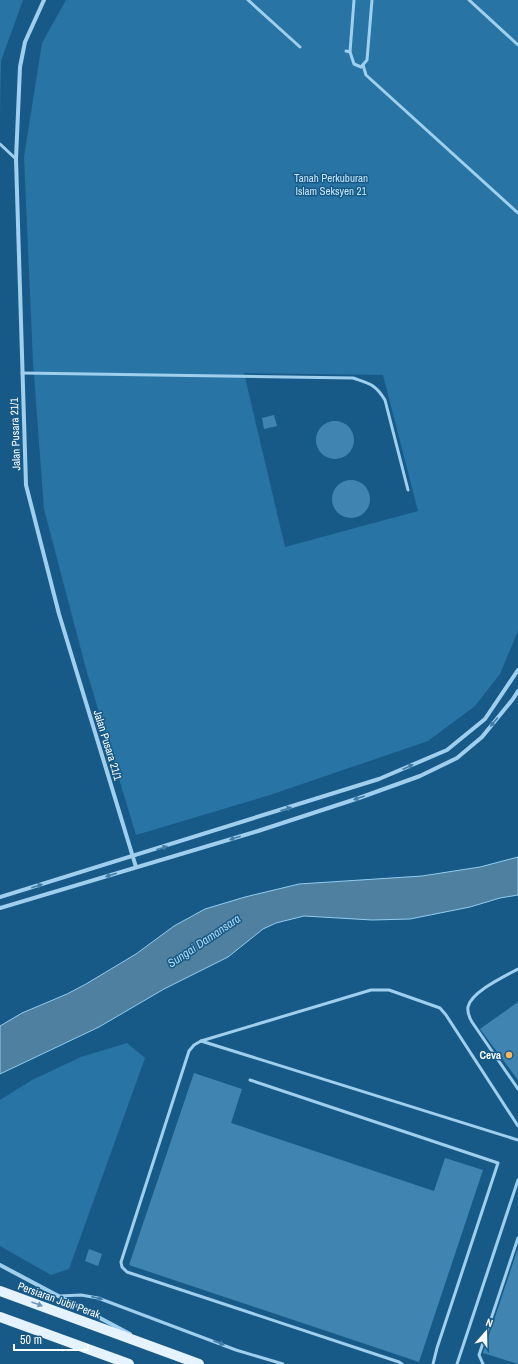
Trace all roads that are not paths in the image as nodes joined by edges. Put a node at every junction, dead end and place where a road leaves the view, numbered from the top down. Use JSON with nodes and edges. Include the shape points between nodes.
{"nodes":[{"id":1,"x":44,"y":0,"type":"edge"},
{"id":2,"x":248,"y":0,"type":"edge"},
{"id":3,"x":354,"y":0,"type":"edge"},
{"id":4,"x":372,"y":0,"type":"edge"},
{"id":5,"x":468,"y":0,"type":"edge"},
{"id":6,"x":518,"y":45,"type":"edge"},
{"id":7,"x":300,"y":47,"type":"dead end"},
{"id":8,"x":346,"y":51,"type":"dead end"},
{"id":9,"x":350,"y":52,"type":"junction"},
{"id":10,"x":363,"y":65,"type":"junction"},
{"id":11,"x":0,"y":144,"type":"edge"},
{"id":12,"x":16,"y":159,"type":"junction"},
{"id":13,"x":518,"y":214,"type":"edge"},
{"id":14,"x":22,"y":373,"type":"junction"},
{"id":15,"x":408,"y":490,"type":"dead end"},
{"id":16,"x":518,"y":670,"type":"edge"},
{"id":17,"x":518,"y":691,"type":"edge"},
{"id":18,"x":133,"y":857,"type":"junction"},
{"id":19,"x":136,"y":867,"type":"junction"},
{"id":20,"x":0,"y":897,"type":"edge"},
{"id":21,"x":0,"y":908,"type":"edge"},
{"id":22,"x":518,"y":969,"type":"edge"},
{"id":23,"x":201,"y":1041,"type":"junction"},
{"id":24,"x":250,"y":1080,"type":"dead end"},
{"id":25,"x":518,"y":1089,"type":"edge"},
{"id":26,"x":518,"y":1126,"type":"edge"},
{"id":27,"x":518,"y":1140,"type":"edge"},
{"id":28,"x":518,"y":1180,"type":"edge"},
{"id":29,"x":518,"y":1238,"type":"edge"},
{"id":30,"x":0,"y":1265,"type":"edge"},
{"id":31,"x":0,"y":1291,"type":"edge"},
{"id":32,"x":59,"y":1296,"type":"junction"},
{"id":33,"x":0,"y":1317,"type":"edge"},
{"id":34,"x":159,"y":1349,"type":"junction"},
{"id":35,"x":128,"y":1364,"type":"edge"},
{"id":36,"x":199,"y":1364,"type":"edge"},
{"id":37,"x":283,"y":1364,"type":"edge"},
{"id":38,"x":402,"y":1364,"type":"edge"},
{"id":39,"x":433,"y":1364,"type":"edge"},
{"id":40,"x":457,"y":1364,"type":"edge"},
{"id":41,"x":483,"y":1364,"type":"edge"}],
"edges":[{"from":1,"to":12,"type":"street","name":"Jalan Pusara 21/1","via":[[25,42],[20,67]]},
{"from":2,"to":7,"type":"lane"},
{"from":3,"to":9,"type":"lane"},
{"from":4,"to":10,"type":"lane","via":[[367,60]]},
{"from":5,"to":6,"type":"lane"},
{"from":8,"to":9,"type":"lane"},
{"from":9,"to":10,"type":"lane","via":[[354,64],[361,67]]},
{"from":10,"to":13,"type":"lane","via":[[366,75]]},
{"from":11,"to":12,"type":"lane"},
{"from":12,"to":14,"type":"street","name":"Jalan Pusara 21/1"},
{"from":14,"to":15,"type":"lane","via":[[353,378],[372,384],[385,400]]},
{"from":14,"to":18,"type":"street","name":"Jalan Pusara 21/1","via":[[26,485],[59,614]]},
{"from":18,"to":16,"type":"street","one_way":true,"via":[[379,779],[447,750],[485,719]]},
{"from":17,"to":19,"type":"street","one_way":true,"via":[[482,737],[457,758],[420,776],[359,798]]},
{"from":18,"to":19,"type":"street","name":"Jalan Pusara 21/1"},
{"from":20,"to":18,"type":"street","one_way":true},
{"from":19,"to":21,"type":"street","one_way":true},
{"from":22,"to":25,"type":"lane","via":[[495,982],[468,1006],[472,1022]]},
{"from":23,"to":26,"type":"lane","via":[[371,990],[389,990],[440,1008]]},
{"from":23,"to":27,"type":"lane"},
{"from":23,"to":38,"type":"lane","via":[[189,1051],[121,1262],[122,1267],[127,1272]]},
{"from":24,"to":39,"type":"lane","via":[[498,1163]]},
{"from":28,"to":40,"type":"lane"},
{"from":29,"to":41,"type":"lane","via":[[479,1355]]},
{"from":30,"to":32,"type":"street"},
{"from":31,"to":34,"type":"main road","name":"Persiaran Jubli Perak","one_way":true},
{"from":32,"to":34,"type":"street"},
{"from":32,"to":37,"type":"lane","one_way":true,"via":[[81,1295],[98,1298],[236,1350]]},
{"from":33,"to":35,"type":"main road"},
{"from":34,"to":36,"type":"main road","name":"Persiaran Jubli Perak"}]}
